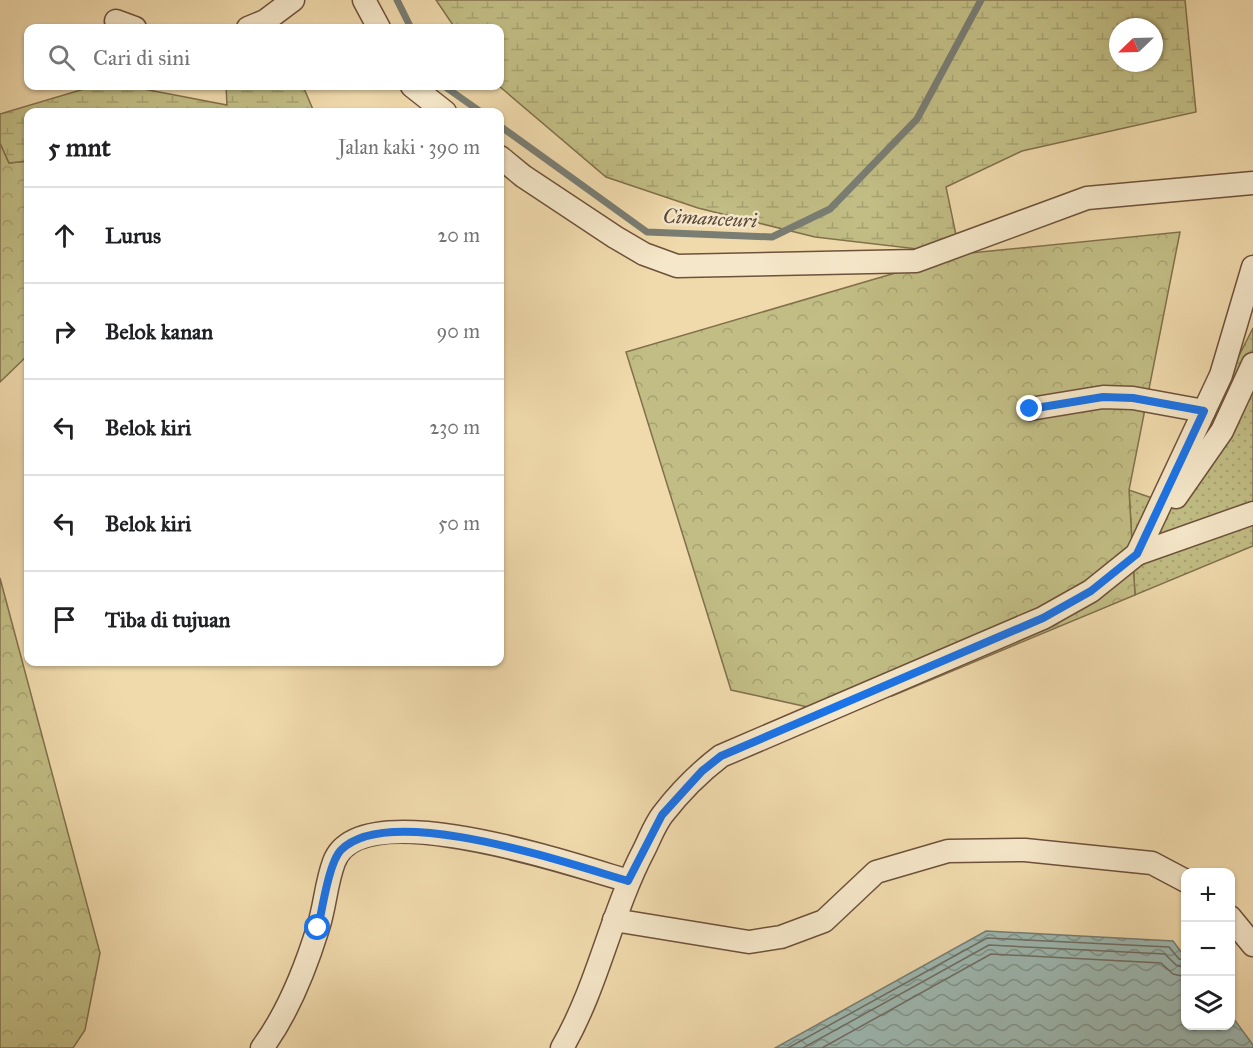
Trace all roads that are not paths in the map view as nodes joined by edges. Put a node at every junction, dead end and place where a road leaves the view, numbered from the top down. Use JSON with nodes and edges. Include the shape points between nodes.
{"nodes":[{"id":1,"x":293,"y":0,"type":"edge"},
{"id":2,"x":364,"y":0,"type":"edge"},
{"id":3,"x":258,"y":24,"type":"edge"},
{"id":4,"x":377,"y":24,"type":"edge"},
{"id":5,"x":417,"y":90,"type":"edge"},
{"id":6,"x":440,"y":108,"type":"edge"},
{"id":7,"x":504,"y":160,"type":"edge"},
{"id":8,"x":1253,"y":183,"type":"edge"},
{"id":9,"x":1253,"y":267,"type":"edge"},
{"id":10,"x":1253,"y":364,"type":"edge"},
{"id":11,"x":1030,"y":409,"type":"dead end"},
{"id":12,"x":1204,"y":411,"type":"junction"},
{"id":13,"x":1253,"y":513,"type":"edge"},
{"id":14,"x":1137,"y":554,"type":"junction"},
{"id":15,"x":1181,"y":879,"type":"edge"},
{"id":16,"x":628,"y":881,"type":"junction"},
{"id":17,"x":614,"y":920,"type":"junction"},
{"id":18,"x":1235,"y":922,"type":"edge"},
{"id":19,"x":1253,"y":945,"type":"edge"},
{"id":20,"x":262,"y":1048,"type":"edge"},
{"id":21,"x":562,"y":1048,"type":"edge"}],
"edges":[{"from":1,"to":3,"type":"street"},
{"from":2,"to":4,"type":"street"},
{"from":5,"to":6,"type":"street"},
{"from":7,"to":8,"type":"street","via":[[615,237],[644,254],[677,266],[916,261],[1087,198]]},
{"from":9,"to":12,"type":"street","via":[[1221,375]]},
{"from":10,"to":14,"type":"street","via":[[1222,431]]},
{"from":11,"to":12,"type":"street","via":[[1103,397],[1133,398]]},
{"from":12,"to":14,"type":"street"},
{"from":13,"to":14,"type":"street"},
{"from":14,"to":16,"type":"street","via":[[1091,591],[1043,618],[721,756],[662,815]]},
{"from":15,"to":17,"type":"street","via":[[1152,863],[1025,850],[948,851],[876,872],[824,921],[781,937],[748,942]]},
{"from":16,"to":17,"type":"street"},
{"from":16,"to":20,"type":"street","via":[[516,848],[438,833],[363,836],[341,849],[334,861],[318,928],[280,1023]]},
{"from":17,"to":21,"type":"street"},
{"from":18,"to":19,"type":"street"}]}
